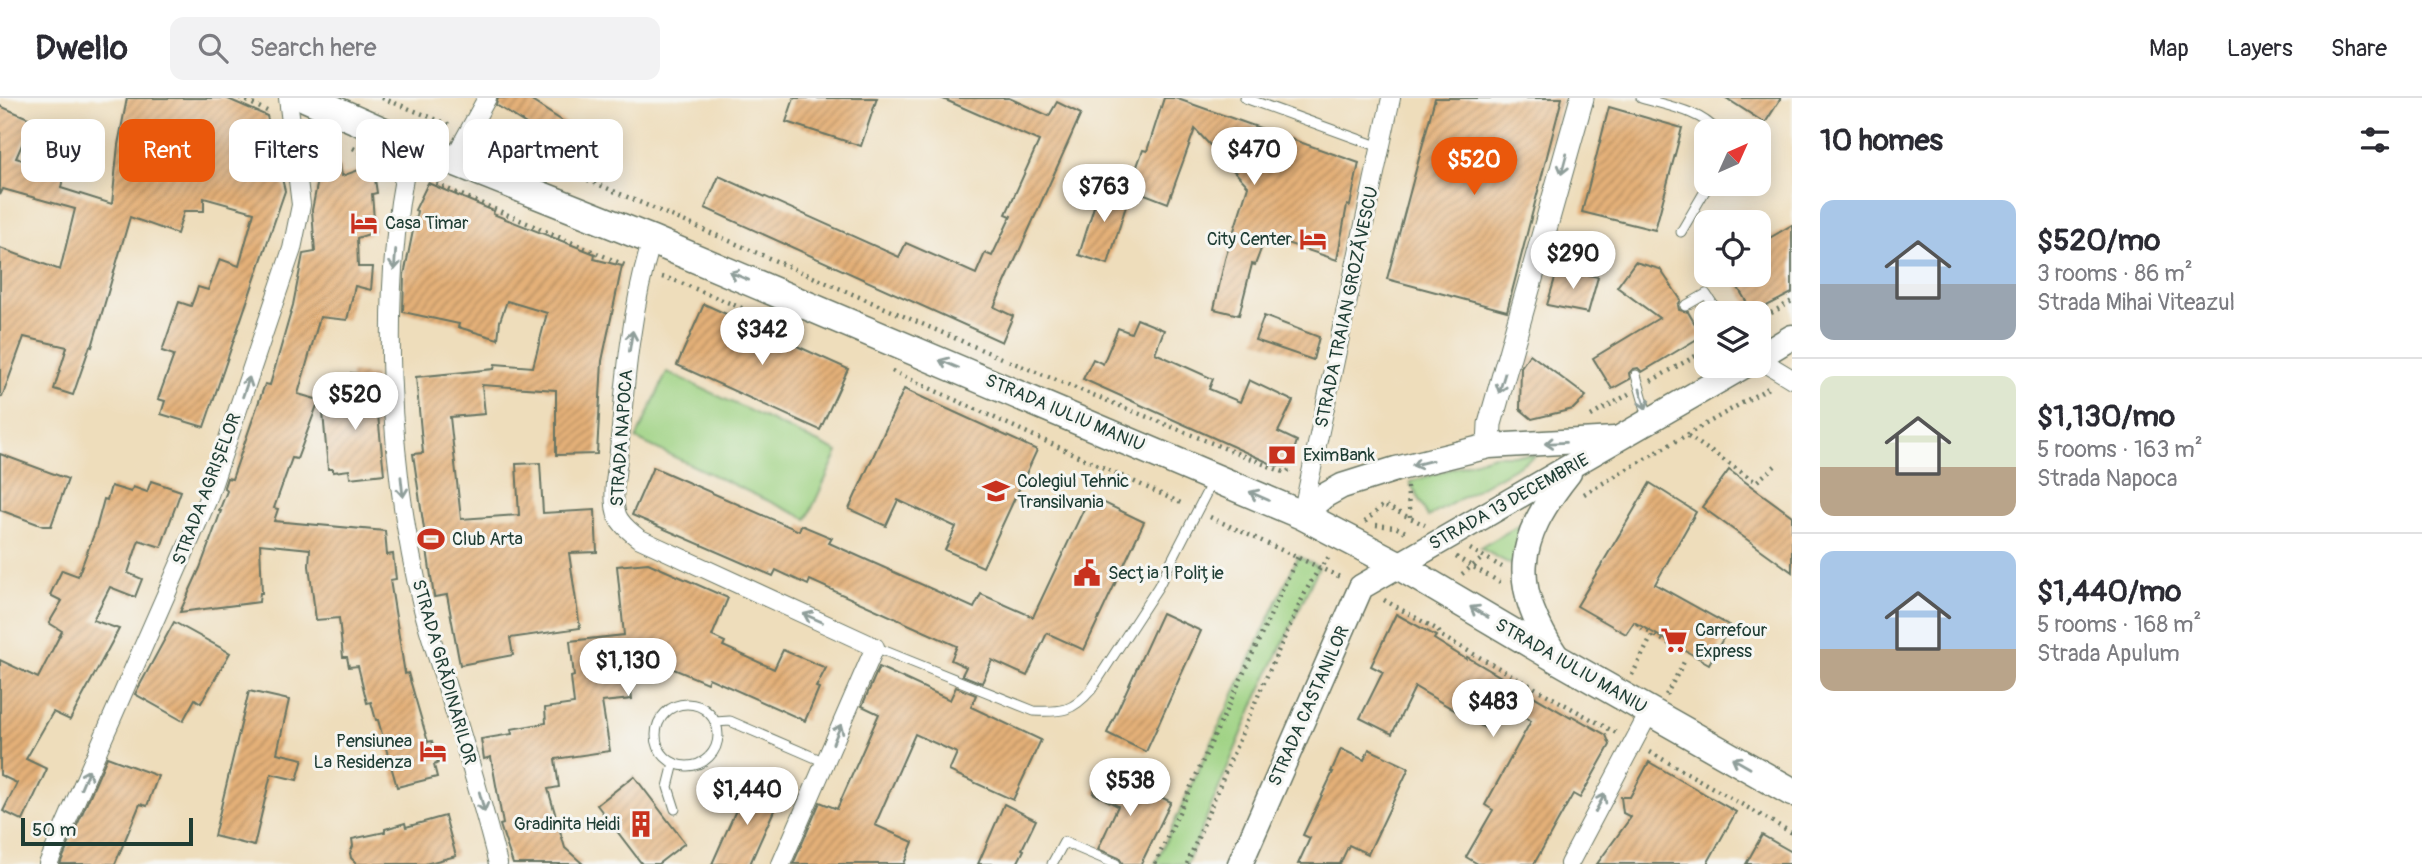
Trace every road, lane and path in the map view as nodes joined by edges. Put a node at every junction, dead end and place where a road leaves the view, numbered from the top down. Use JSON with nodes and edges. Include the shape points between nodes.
{"nodes":[{"id":1,"x":240,"y":98,"type":"edge"},
{"id":2,"x":289,"y":98,"type":"edge"},
{"id":3,"x":307,"y":98,"type":"edge"},
{"id":4,"x":382,"y":98,"type":"edge"},
{"id":5,"x":487,"y":98,"type":"edge"},
{"id":6,"x":1245,"y":98,"type":"edge"},
{"id":7,"x":1391,"y":98,"type":"edge"},
{"id":8,"x":1582,"y":98,"type":"edge"},
{"id":9,"x":1641,"y":98,"type":"edge"},
{"id":10,"x":283,"y":119,"type":"edge"},
{"id":11,"x":292,"y":119,"type":"edge"},
{"id":12,"x":475,"y":119,"type":"edge"},
{"id":13,"x":1705,"y":119,"type":"edge"},
{"id":14,"x":356,"y":120,"type":"edge"},
{"id":15,"x":463,"y":130,"type":"edge"},
{"id":16,"x":463,"y":141,"type":"edge"},
{"id":17,"x":351,"y":147,"type":"dead end"},
{"id":18,"x":1380,"y":147,"type":"junction"},
{"id":19,"x":356,"y":150,"type":"edge"},
{"id":20,"x":449,"y":158,"type":"edge"},
{"id":21,"x":453,"y":160,"type":"junction"},
{"id":22,"x":299,"y":182,"type":"edge"},
{"id":23,"x":403,"y":182,"type":"edge"},
{"id":24,"x":433,"y":182,"type":"edge"},
{"id":25,"x":592,"y":182,"type":"edge"},
{"id":26,"x":1702,"y":196,"type":"edge"},
{"id":27,"x":1681,"y":232,"type":"dead end"},
{"id":28,"x":652,"y":240,"type":"junction"},
{"id":29,"x":642,"y":273,"type":"junction"},
{"id":30,"x":1711,"y":301,"type":"edge"},
{"id":31,"x":1792,"y":301,"type":"edge"},
{"id":32,"x":1685,"y":306,"type":"dead end"},
{"id":33,"x":1771,"y":313,"type":"edge"},
{"id":34,"x":773,"y":321,"type":"dead end"},
{"id":35,"x":1792,"y":337,"type":"edge"},
{"id":36,"x":1771,"y":350,"type":"edge"},
{"id":37,"x":1694,"y":357,"type":"edge"},
{"id":38,"x":1771,"y":366,"type":"edge"},
{"id":39,"x":885,"y":368,"type":"dead end"},
{"id":40,"x":1636,"y":376,"type":"dead end"},
{"id":41,"x":1724,"y":378,"type":"edge"},
{"id":42,"x":1790,"y":378,"type":"edge"},
{"id":43,"x":1639,"y":387,"type":"junction"},
{"id":44,"x":1590,"y":416,"type":"dead end"},
{"id":45,"x":1650,"y":422,"type":"junction"},
{"id":46,"x":1688,"y":436,"type":"junction"},
{"id":47,"x":1621,"y":439,"type":"junction"},
{"id":48,"x":1489,"y":446,"type":"junction"},
{"id":49,"x":1576,"y":464,"type":"junction"},
{"id":50,"x":1775,"y":466,"type":"dead end"},
{"id":51,"x":1314,"y":468,"type":"junction"},
{"id":52,"x":1215,"y":477,"type":"junction"},
{"id":53,"x":1581,"y":496,"type":"dead end"},
{"id":54,"x":1198,"y":511,"type":"junction"},
{"id":55,"x":1302,"y":515,"type":"junction"},
{"id":56,"x":1410,"y":518,"type":"dead end"},
{"id":57,"x":1446,"y":536,"type":"junction"},
{"id":58,"x":1349,"y":538,"type":"junction"},
{"id":59,"x":1298,"y":556,"type":"junction"},
{"id":60,"x":1398,"y":565,"type":"junction"},
{"id":61,"x":1319,"y":567,"type":"junction"},
{"id":62,"x":1524,"y":579,"type":"junction"},
{"id":63,"x":1361,"y":587,"type":"junction"},
{"id":64,"x":1638,"y":624,"type":"dead end"},
{"id":65,"x":1653,"y":634,"type":"junction"},
{"id":66,"x":875,"y":647,"type":"junction"},
{"id":67,"x":1676,"y":648,"type":"dead end"},
{"id":68,"x":1559,"y":660,"type":"junction"},
{"id":69,"x":1684,"y":662,"type":"dead end"},
{"id":70,"x":1630,"y":679,"type":"dead end"},
{"id":71,"x":1657,"y":704,"type":"junction"},
{"id":72,"x":715,"y":722,"type":"junction"},
{"id":73,"x":1633,"y":742,"type":"junction"},
{"id":74,"x":825,"y":762,"type":"junction"},
{"id":75,"x":674,"y":764,"type":"junction"},
{"id":76,"x":1792,"y":792,"type":"edge"},
{"id":77,"x":675,"y":809,"type":"dead end"},
{"id":78,"x":1792,"y":833,"type":"edge"},
{"id":79,"x":48,"y":864,"type":"edge"},
{"id":80,"x":499,"y":864,"type":"edge"},
{"id":81,"x":781,"y":864,"type":"edge"},
{"id":82,"x":1052,"y":864,"type":"edge"},
{"id":83,"x":1116,"y":864,"type":"edge"},
{"id":84,"x":1155,"y":864,"type":"edge"},
{"id":85,"x":1187,"y":864,"type":"edge"},
{"id":86,"x":1240,"y":864,"type":"edge"},
{"id":87,"x":1569,"y":864,"type":"edge"}],
"edges":[{"from":1,"to":10,"type":"path"},
{"from":2,"to":11,"type":"street","name":"STRADA AGRIȘELOR"},
{"from":3,"to":14,"type":"main road","name":"STRADA IULIU MANIU"},
{"from":4,"to":15,"type":"path"},
{"from":5,"to":12,"type":"street"},
{"from":6,"to":18,"type":"lane"},
{"from":7,"to":18,"type":"street","name":"STRADA TRAIAN GROZĂVESCU"},
{"from":8,"to":48,"type":"street","one_way":true,"via":[[1490,424]]},
{"from":9,"to":13,"type":"lane"},
{"from":16,"to":21,"type":"street"},
{"from":17,"to":19,"type":"path"},
{"from":18,"to":51,"type":"street","name":"STRADA TRAIAN GROZĂVESCU"},
{"from":20,"to":21,"type":"main road","name":"STRADA IULIU MANIU"},
{"from":21,"to":28,"type":"main road","name":"STRADA IULIU MANIU"},
{"from":79,"to":22,"type":"street","name":"STRADA AGRIȘELOR","one_way":true,"via":[[207,501],[288,263],[301,205]]},
{"from":23,"to":80,"type":"street","name":"STRADA GRĂDINARILOR","one_way":true,"via":[[391,346],[405,523],[423,609]]},
{"from":24,"to":29,"type":"path"},
{"from":25,"to":51,"type":"path","via":[[1008,361],[1273,468],[1286,473],[1296,464]]},
{"from":26,"to":27,"type":"lane"},
{"from":28,"to":29,"type":"street","name":"STRADA NAPOCA"},
{"from":52,"to":28,"type":"main road","name":"STRADA IULIU MANIU","one_way":true},
{"from":29,"to":34,"type":"path","via":[[674,280]]},
{"from":66,"to":29,"type":"street","name":"STRADA NAPOCA","one_way":true,"via":[[638,538],[618,516],[625,377]]},
{"from":30,"to":32,"type":"lane","via":[[1706,294]]},
{"from":31,"to":33,"type":"path"},
{"from":35,"to":36,"type":"main road"},
{"from":37,"to":43,"type":"path"},
{"from":38,"to":42,"type":"street"},
{"from":39,"to":54,"type":"path"},
{"from":40,"to":43,"type":"lane"},
{"from":41,"to":45,"type":"main road","name":"STRADA 13 DECEMBRIE"},
{"from":42,"to":46,"type":"path"},
{"from":43,"to":44,"type":"path"},
{"from":43,"to":45,"type":"lane","one_way":true},
{"from":45,"to":47,"type":"main road","name":"STRADA 13 DECEMBRIE"},
{"from":46,"to":50,"type":"path","via":[[1756,482]]},
{"from":46,"to":53,"type":"path"},
{"from":47,"to":48,"type":"main road","name":"STRADA 13 DECEMBRIE","one_way":true},
{"from":47,"to":49,"type":"main road","name":"STRADA 13 DECEMBRIE"},
{"from":48,"to":55,"type":"main road","name":"STRADA 13 DECEMBRIE","one_way":true,"via":[[1342,486]]},
{"from":49,"to":57,"type":"main road","name":"STRADA 13 DECEMBRIE"},
{"from":49,"to":62,"type":"main road","via":[[1533,530]]},
{"from":51,"to":55,"type":"street","name":"STRADA TRAIAN GROZĂVESCU"},
{"from":52,"to":54,"type":"lane"},
{"from":55,"to":52,"type":"main road","name":"STRADA IULIU MANIU","one_way":true},
{"from":54,"to":59,"type":"path"},
{"from":54,"to":66,"type":"lane","via":[[1158,587],[1079,705],[1061,712],[1034,711]]},
{"from":55,"to":58,"type":"main road","name":"STRADA IULIU MANIU"},
{"from":56,"to":58,"type":"path","via":[[1383,505]]},
{"from":57,"to":60,"type":"main road","name":"STRADA 13 DECEMBRIE"},
{"from":57,"to":62,"type":"path"},
{"from":58,"to":60,"type":"main road","name":"STRADA IULIU MANIU"},
{"from":58,"to":61,"type":"path"},
{"from":59,"to":61,"type":"path"},
{"from":59,"to":84,"type":"path"},
{"from":60,"to":63,"type":"main road"},
{"from":68,"to":60,"type":"main road","name":"STRADA IULIU MANIU","one_way":true},
{"from":61,"to":63,"type":"path"},
{"from":61,"to":85,"type":"path","via":[[1255,702]]},
{"from":62,"to":68,"type":"main road","via":[[1531,612]]},
{"from":63,"to":73,"type":"path"},
{"from":63,"to":86,"type":"main road","name":"STRADA CASTANILOR"},
{"from":64,"to":65,"type":"path"},
{"from":65,"to":67,"type":"path"},
{"from":65,"to":70,"type":"path"},
{"from":74,"to":66,"type":"street","one_way":true},
{"from":68,"to":71,"type":"main road","name":"STRADA IULIU MANIU"},
{"from":69,"to":71,"type":"path"},
{"from":71,"to":73,"type":"street"},
{"from":76,"to":71,"type":"main road","name":"STRADA IULIU MANIU","one_way":true},
{"from":72,"to":74,"type":"lane","via":[[730,721]]},
{"from":72,"to":75,"type":"lane","via":[[718,740],[709,757],[693,766]]},
{"from":72,"to":75,"type":"lane","via":[[709,713],[689,704],[678,705],[661,718],[656,738],[659,749]]},
{"from":73,"to":78,"type":"path"},
{"from":87,"to":73,"type":"street","one_way":true},
{"from":74,"to":81,"type":"street"},
{"from":75,"to":77,"type":"lane","via":[[668,787]]},
{"from":82,"to":83,"type":"lane","via":[[1064,842]]}]}
